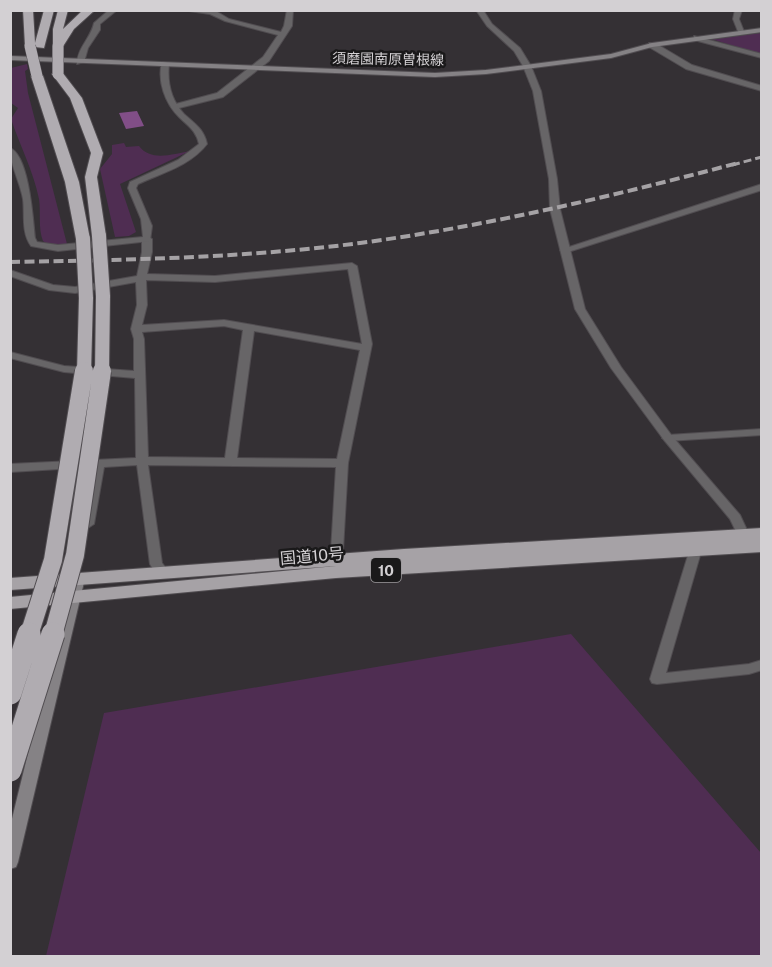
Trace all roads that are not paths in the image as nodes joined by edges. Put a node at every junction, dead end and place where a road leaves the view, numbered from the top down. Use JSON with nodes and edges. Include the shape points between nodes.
{"nodes":[{"id":1,"x":28,"y":10,"type":"edge"},
{"id":2,"x":49,"y":10,"type":"edge"},
{"id":3,"x":63,"y":10,"type":"edge"},
{"id":4,"x":90,"y":10,"type":"edge"},
{"id":5,"x":114,"y":10,"type":"edge"},
{"id":6,"x":185,"y":10,"type":"edge"},
{"id":7,"x":290,"y":10,"type":"edge"},
{"id":8,"x":479,"y":10,"type":"edge"},
{"id":9,"x":739,"y":10,"type":"edge"},
{"id":10,"x":762,"y":30,"type":"edge"},
{"id":11,"x":742,"y":32,"type":"junction"},
{"id":12,"x":281,"y":34,"type":"junction"},
{"id":13,"x":697,"y":38,"type":"junction"},
{"id":14,"x":652,"y":45,"type":"junction"},
{"id":15,"x":35,"y":46,"type":"junction"},
{"id":16,"x":58,"y":46,"type":"junction"},
{"id":17,"x":762,"y":56,"type":"edge"},
{"id":18,"x":10,"y":58,"type":"edge"},
{"id":19,"x":80,"y":62,"type":"junction"},
{"id":20,"x":165,"y":64,"type":"junction"},
{"id":21,"x":527,"y":66,"type":"junction"},
{"id":22,"x":252,"y":68,"type":"junction"},
{"id":23,"x":762,"y":89,"type":"edge"},
{"id":24,"x":175,"y":107,"type":"junction"},
{"id":25,"x":10,"y":150,"type":"edge"},
{"id":26,"x":762,"y":187,"type":"edge"},
{"id":27,"x":91,"y":238,"type":"junction"},
{"id":28,"x":147,"y":239,"type":"junction"},
{"id":29,"x":565,"y":250,"type":"junction"},
{"id":30,"x":10,"y":273,"type":"edge"},
{"id":31,"x":141,"y":278,"type":"junction"},
{"id":32,"x":249,"y":327,"type":"junction"},
{"id":33,"x":136,"y":329,"type":"junction"},
{"id":34,"x":366,"y":348,"type":"junction"},
{"id":35,"x":10,"y":355,"type":"edge"},
{"id":36,"x":139,"y":375,"type":"junction"},
{"id":37,"x":762,"y":432,"type":"edge"},
{"id":38,"x":668,"y":438,"type":"junction"},
{"id":39,"x":142,"y":461,"type":"junction"},
{"id":40,"x":99,"y":463,"type":"junction"},
{"id":41,"x":230,"y":463,"type":"junction"},
{"id":42,"x":342,"y":463,"type":"junction"},
{"id":43,"x":68,"y":464,"type":"junction"},
{"id":44,"x":10,"y":468,"type":"edge"},
{"id":45,"x":754,"y":540,"type":"edge"},
{"id":46,"x":696,"y":552,"type":"junction"},
{"id":47,"x":336,"y":566,"type":"junction"},
{"id":48,"x":163,"y":572,"type":"junction"},
{"id":49,"x":78,"y":578,"type":"junction"},
{"id":50,"x":41,"y":582,"type":"junction"},
{"id":51,"x":10,"y":584,"type":"edge"},
{"id":52,"x":74,"y":598,"type":"junction"},
{"id":53,"x":33,"y":601,"type":"junction"},
{"id":54,"x":10,"y":603,"type":"edge"},
{"id":55,"x":10,"y":663,"type":"edge"},
{"id":56,"x":762,"y":665,"type":"edge"},
{"id":57,"x":10,"y":693,"type":"edge"},
{"id":58,"x":10,"y":770,"type":"edge"},
{"id":59,"x":10,"y":862,"type":"edge"}],
"edges":[{"from":1,"to":15,"type":"highway"},
{"from":2,"to":15,"type":"highway"},
{"from":3,"to":16,"type":"highway"},
{"from":4,"to":16,"type":"highway","via":[[70,27]]},
{"from":5,"to":19,"type":"street","via":[[98,23]]},
{"from":6,"to":12,"type":"street","via":[[212,12],[227,20]]},
{"from":7,"to":12,"type":"street","via":[[288,26]]},
{"from":8,"to":21,"type":"street"},
{"from":9,"to":11,"type":"street","via":[[736,19]]},
{"from":10,"to":11,"type":"main road","name":"須磨園南原曽根線"},
{"from":11,"to":13,"type":"main road","name":"須磨園南原曽根線"},
{"from":12,"to":22,"type":"street","via":[[280,42],[266,59]]},
{"from":13,"to":14,"type":"main road","name":"須磨園南原曽根線"},
{"from":13,"to":17,"type":"street"},
{"from":14,"to":21,"type":"main road","name":"須磨園南原曽根線","via":[[611,56]]},
{"from":14,"to":23,"type":"street","via":[[689,67]]},
{"from":15,"to":27,"type":"highway","bridge":true,"via":[[37,76]]},
{"from":16,"to":27,"type":"highway","bridge":true,"via":[[58,74],[76,98],[97,153],[91,177]]},
{"from":18,"to":19,"type":"main road","name":"須磨園南原曽根線"},
{"from":19,"to":20,"type":"main road","name":"須磨園南原曽根線"},
{"from":20,"to":22,"type":"main road","name":"須磨園南原曽根線"},
{"from":20,"to":24,"type":"street","via":[[164,82]]},
{"from":21,"to":22,"type":"main road","name":"須磨園南原曽根線","via":[[435,75]]},
{"from":21,"to":29,"type":"street","via":[[537,91]]},
{"from":22,"to":24,"type":"street","via":[[220,95]]},
{"from":24,"to":28,"type":"street","via":[[197,126],[203,144],[198,152],[134,182],[132,188],[143,212]]},
{"from":25,"to":28,"type":"street","via":[[27,197],[30,238],[34,244],[58,248]]},
{"from":26,"to":29,"type":"street"},
{"from":27,"to":57,"type":"highway","bridge":true,"via":[[84,374],[53,560]]},
{"from":27,"to":58,"type":"highway","bridge":true,"via":[[103,296],[102,374],[88,473],[75,555]]},
{"from":28,"to":31,"type":"street"},
{"from":29,"to":38,"type":"street","via":[[580,309],[616,368]]},
{"from":30,"to":31,"type":"street","via":[[52,288],[75,290]]},
{"from":31,"to":33,"type":"street","via":[[142,305]]},
{"from":31,"to":34,"type":"street","via":[[215,279],[352,266]]},
{"from":32,"to":33,"type":"street","via":[[224,323]]},
{"from":32,"to":34,"type":"street"},
{"from":32,"to":41,"type":"street"},
{"from":33,"to":36,"type":"street"},
{"from":34,"to":42,"type":"street"},
{"from":35,"to":36,"type":"street","via":[[64,369]]},
{"from":36,"to":39,"type":"street"},
{"from":37,"to":38,"type":"street"},
{"from":38,"to":45,"type":"street"},
{"from":39,"to":40,"type":"street"},
{"from":39,"to":41,"type":"street"},
{"from":39,"to":48,"type":"street","via":[[156,564]]},
{"from":40,"to":43,"type":"street"},
{"from":40,"to":49,"type":"street"},
{"from":41,"to":42,"type":"street"},
{"from":42,"to":47,"type":"street"},
{"from":43,"to":44,"type":"street"},
{"from":43,"to":50,"type":"street"},
{"from":45,"to":46,"type":"highway","name":"国道10号","number":"10"},
{"from":45,"to":47,"type":"highway","name":"国道10号","number":"10"},
{"from":46,"to":47,"type":"highway","name":"国道10号","number":"10"},
{"from":46,"to":56,"type":"street","via":[[657,679]]},
{"from":47,"to":48,"type":"highway","name":"国道10号","number":"10"},
{"from":47,"to":52,"type":"highway","name":"国道10号","number":"10"},
{"from":48,"to":49,"type":"highway","name":"国道10号","number":"10"},
{"from":49,"to":50,"type":"highway","name":"国道10号","number":"10"},
{"from":49,"to":52,"type":"main road"},
{"from":50,"to":51,"type":"highway","name":"国道10号","number":"10"},
{"from":50,"to":53,"type":"main road"},
{"from":52,"to":53,"type":"highway","name":"国道10号","number":"10"},
{"from":52,"to":59,"type":"main road"},
{"from":53,"to":54,"type":"highway","name":"国道10号","number":"10"},
{"from":53,"to":55,"type":"main road"}]}
